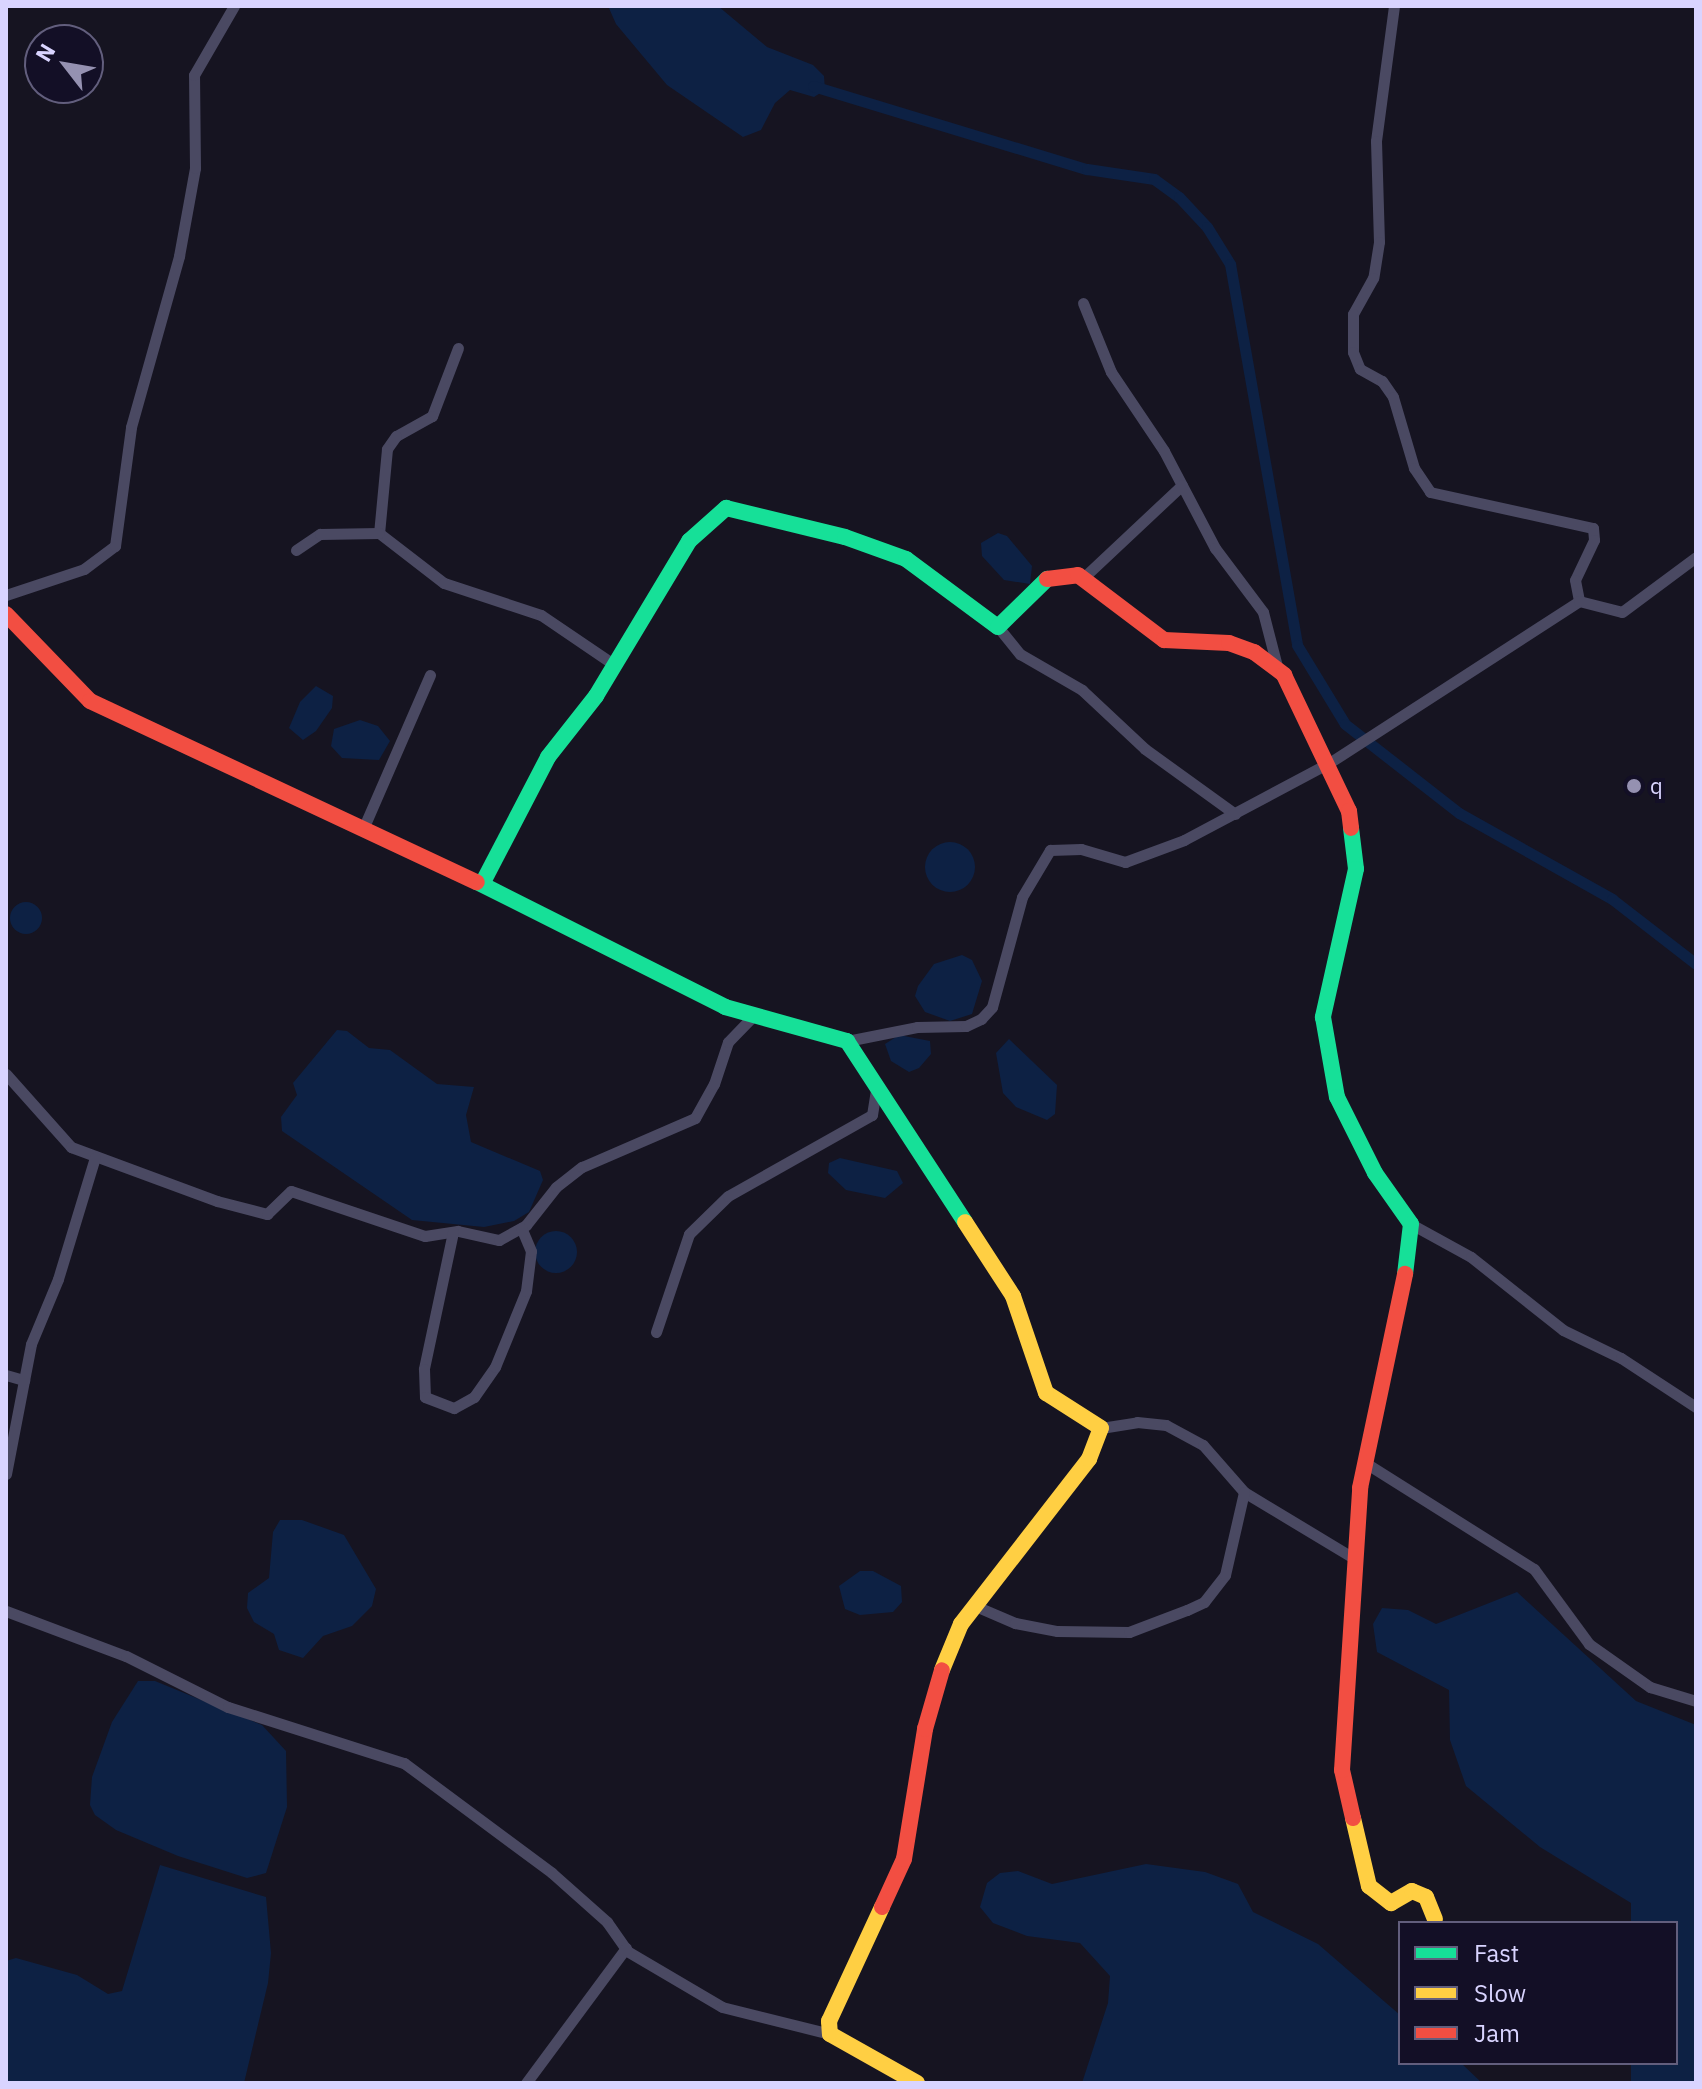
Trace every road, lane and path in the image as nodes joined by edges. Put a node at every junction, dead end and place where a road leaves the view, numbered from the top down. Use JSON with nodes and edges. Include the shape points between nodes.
{"nodes":[{"id":1,"x":1394,"y":6,"type":"edge"},
{"id":2,"x":231,"y":7,"type":"edge"},
{"id":3,"x":1083,"y":303,"type":"dead end"},
{"id":4,"x":458,"y":348,"type":"dead end"},
{"id":5,"x":1182,"y":485,"type":"junction"},
{"id":6,"x":379,"y":533,"type":"junction"},
{"id":7,"x":296,"y":550,"type":"dead end"},
{"id":8,"x":1696,"y":557,"type":"edge"},
{"id":9,"x":1082,"y":579,"type":"junction"},
{"id":10,"x":6,"y":595,"type":"edge"},
{"id":11,"x":1579,"y":601,"type":"junction"},
{"id":12,"x":6,"y":614,"type":"edge"},
{"id":13,"x":998,"y":627,"type":"junction"},
{"id":14,"x":613,"y":664,"type":"junction"},
{"id":15,"x":1278,"y":670,"type":"junction"},
{"id":16,"x":430,"y":675,"type":"dead end"},
{"id":17,"x":1329,"y":763,"type":"junction"},
{"id":18,"x":1235,"y":814,"type":"junction"},
{"id":19,"x":363,"y":829,"type":"junction"},
{"id":20,"x":482,"y":884,"type":"junction"},
{"id":21,"x":753,"y":1016,"type":"junction"},
{"id":22,"x":847,"y":1041,"type":"junction"},
{"id":23,"x":6,"y":1074,"type":"edge"},
{"id":24,"x":877,"y":1084,"type":"junction"},
{"id":25,"x":95,"y":1157,"type":"junction"},
{"id":26,"x":1411,"y":1224,"type":"junction"},
{"id":27,"x":521,"y":1228,"type":"junction"},
{"id":28,"x":453,"y":1232,"type":"junction"},
{"id":29,"x":656,"y":1332,"type":"dead end"},
{"id":30,"x":6,"y":1375,"type":"edge"},
{"id":31,"x":24,"y":1380,"type":"junction"},
{"id":32,"x":1696,"y":1407,"type":"edge"},
{"id":33,"x":1101,"y":1428,"type":"junction"},
{"id":34,"x":8,"y":1458,"type":"edge"},
{"id":35,"x":1364,"y":1462,"type":"junction"},
{"id":36,"x":6,"y":1474,"type":"edge"},
{"id":37,"x":1244,"y":1492,"type":"junction"},
{"id":38,"x":1355,"y":1559,"type":"junction"},
{"id":39,"x":973,"y":1605,"type":"junction"},
{"id":40,"x":6,"y":1611,"type":"edge"},
{"id":41,"x":1696,"y":1701,"type":"edge"},
{"id":42,"x":1435,"y":1919,"type":"dead end"},
{"id":43,"x":626,"y":1948,"type":"junction"},
{"id":44,"x":830,"y":2034,"type":"junction"},
{"id":45,"x":526,"y":2083,"type":"edge"},
{"id":46,"x":917,"y":2083,"type":"edge"}],
"edges":[{"from":1,"to":11,"type":"street","via":[[1376,141],[1379,242],[1373,278],[1353,314],[1353,352],[1360,369],[1382,381],[1393,397],[1414,468],[1430,492],[1593,528],[1594,540],[1575,580]]},
{"from":2,"to":10,"type":"street","via":[[194,75],[195,168],[179,256],[131,427],[115,546],[84,569]]},
{"from":3,"to":5,"type":"street","via":[[1111,372]]},
{"from":4,"to":6,"type":"street","via":[[432,416],[396,436],[387,449]]},
{"from":5,"to":9,"type":"street"},
{"from":5,"to":15,"type":"street","via":[[1215,548],[1263,612]]},
{"from":6,"to":7,"type":"street","via":[[320,534]]},
{"from":6,"to":14,"type":"street","via":[[444,583],[541,615]]},
{"from":8,"to":11,"type":"street","via":[[1622,612]]},
{"from":9,"to":13,"type":"street","via":[[1057,574],[1039,583]]},
{"from":9,"to":15,"type":"street","via":[[1164,640],[1229,643],[1254,652]]},
{"from":11,"to":17,"type":"street"},
{"from":12,"to":19,"type":"street","via":[[90,701]]},
{"from":13,"to":14,"type":"street","via":[[906,559],[845,537],[726,508],[689,541]]},
{"from":13,"to":18,"type":"street","via":[[1020,654],[1082,690],[1145,749]]},
{"from":14,"to":20,"type":"street","via":[[596,696],[548,757]]},
{"from":15,"to":17,"type":"street"},
{"from":16,"to":19,"type":"street"},
{"from":17,"to":18,"type":"street"},
{"from":17,"to":26,"type":"street","via":[[1349,811],[1356,869],[1323,1017],[1337,1097],[1375,1173]]},
{"from":18,"to":22,"type":"street","via":[[1137,860],[1050,850],[1022,897],[992,1007],[981,1019],[966,1026],[917,1027]]},
{"from":19,"to":20,"type":"street"},
{"from":20,"to":21,"type":"street"},
{"from":21,"to":22,"type":"street"},
{"from":21,"to":27,"type":"street","via":[[728,1042],[695,1118],[582,1167],[556,1187]]},
{"from":22,"to":24,"type":"street"},
{"from":23,"to":25,"type":"street","via":[[71,1147]]},
{"from":24,"to":29,"type":"street","via":[[872,1115],[728,1196],[705,1216],[681,1250]]},
{"from":24,"to":33,"type":"street","via":[[902,1131],[1013,1296],[1046,1393]]},
{"from":25,"to":28,"type":"street","via":[[267,1214],[291,1191],[425,1236]]},
{"from":25,"to":31,"type":"street","via":[[58,1279],[31,1344]]},
{"from":26,"to":32,"type":"street","via":[[1471,1257],[1563,1330],[1621,1358]]},
{"from":26,"to":35,"type":"street","via":[[1402,1298]]},
{"from":27,"to":28,"type":"street","via":[[499,1240]]},
{"from":27,"to":28,"type":"street","via":[[531,1251],[526,1291],[495,1367],[474,1397],[454,1408],[425,1397],[424,1369]]},
{"from":30,"to":31,"type":"street"},
{"from":31,"to":34,"type":"street"},
{"from":33,"to":37,"type":"street","via":[[1137,1422],[1166,1425],[1203,1445]]},
{"from":33,"to":39,"type":"street","via":[[1089,1459]]},
{"from":34,"to":36,"type":"street"},
{"from":35,"to":38,"type":"street"},
{"from":35,"to":41,"type":"street","via":[[1534,1569],[1589,1644],[1650,1687]]},
{"from":37,"to":38,"type":"street"},
{"from":37,"to":39,"type":"street","via":[[1225,1575],[1204,1602],[1187,1610],[1129,1632],[1057,1631],[1015,1623]]},
{"from":38,"to":42,"type":"street","via":[[1342,1770],[1369,1886],[1391,1903],[1412,1891],[1426,1897]]},
{"from":39,"to":44,"type":"street","via":[[939,1677],[904,1859],[840,1988]]},
{"from":40,"to":43,"type":"street","via":[[126,1656],[228,1707],[404,1763],[552,1873],[607,1922]]},
{"from":43,"to":44,"type":"street","via":[[708,2001]]},
{"from":43,"to":45,"type":"street"},
{"from":44,"to":46,"type":"street"}]}
